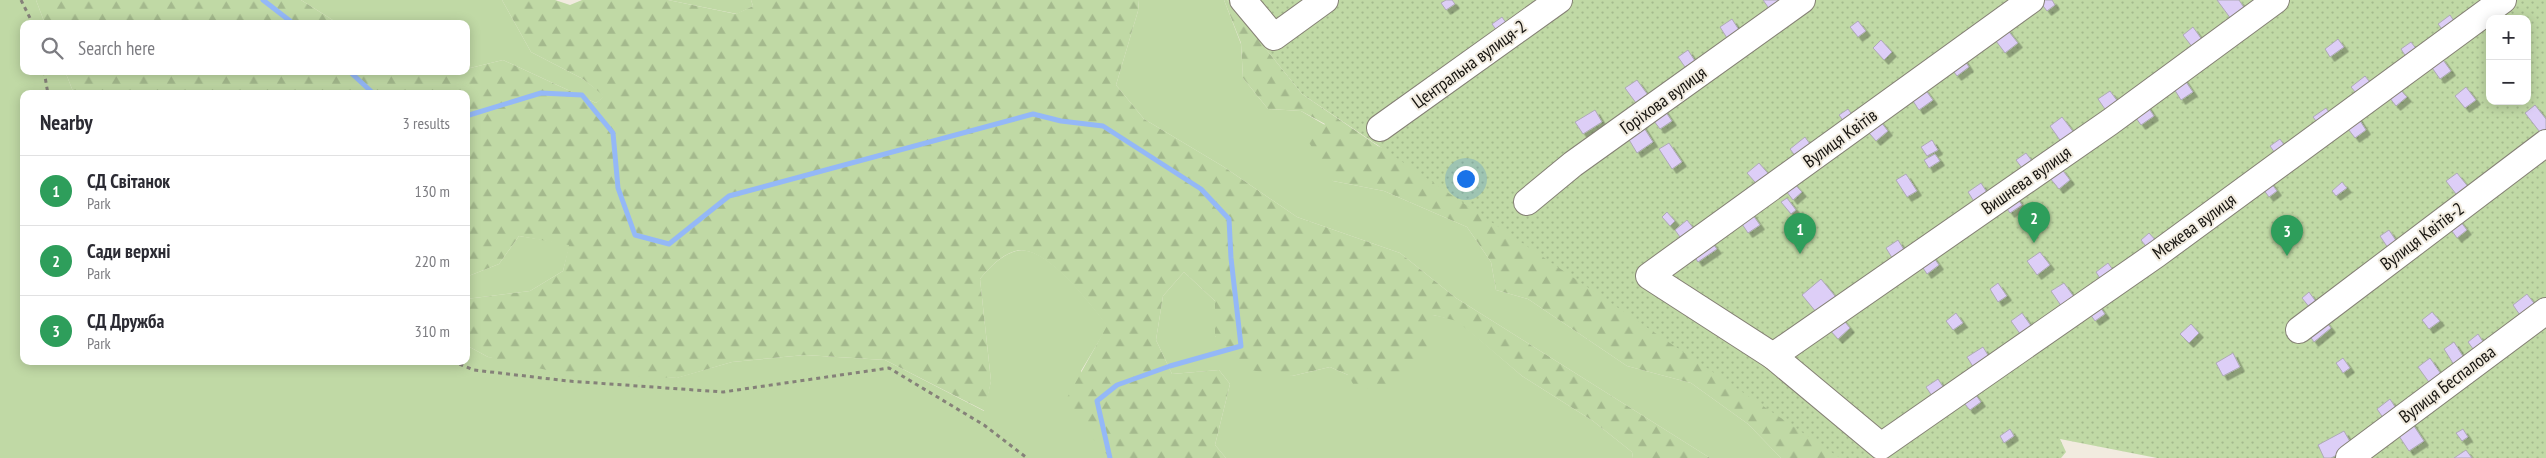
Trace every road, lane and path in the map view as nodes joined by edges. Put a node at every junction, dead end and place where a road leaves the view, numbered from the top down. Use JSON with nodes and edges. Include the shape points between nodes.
{"nodes":[{"id":1,"x":21,"y":0,"type":"edge"},
{"id":2,"x":1243,"y":0,"type":"edge"},
{"id":3,"x":1326,"y":0,"type":"edge"},
{"id":4,"x":1559,"y":0,"type":"edge"},
{"id":5,"x":1802,"y":0,"type":"edge"},
{"id":6,"x":2032,"y":0,"type":"edge"},
{"id":7,"x":2276,"y":0,"type":"edge"},
{"id":8,"x":2502,"y":0,"type":"edge"},
{"id":9,"x":31,"y":20,"type":"edge"},
{"id":10,"x":45,"y":75,"type":"edge"},
{"id":11,"x":47,"y":90,"type":"edge"},
{"id":12,"x":1380,"y":128,"type":"dead end"},
{"id":13,"x":2546,"y":143,"type":"edge"},
{"id":14,"x":1527,"y":202,"type":"dead end"},
{"id":15,"x":2546,"y":311,"type":"edge"},
{"id":16,"x":2299,"y":330,"type":"dead end"},
{"id":17,"x":1774,"y":356,"type":"junction"},
{"id":18,"x":462,"y":365,"type":"edge"},
{"id":19,"x":1027,"y":458,"type":"edge"},
{"id":20,"x":2349,"y":458,"type":"edge"}],
"edges":[{"from":1,"to":9,"type":"path"},
{"from":2,"to":3,"type":"lane","via":[[1274,37]]},
{"from":4,"to":12,"type":"lane","name":"Центральна вулиця-2"},
{"from":5,"to":14,"type":"lane","name":"Горіхова вулиця","via":[[1573,164]]},
{"from":6,"to":17,"type":"lane","name":"Вулиця Квітів","via":[[1649,276]]},
{"from":7,"to":17,"type":"lane","name":"Вишнева вулиця","via":[[2110,122]]},
{"from":8,"to":17,"type":"lane","name":"Межева вулиця","via":[[2157,254],[1881,446]]},
{"from":10,"to":11,"type":"path"},
{"from":13,"to":16,"type":"lane","name":"Вулиця Квітів-2"},
{"from":15,"to":20,"type":"lane","name":"Вулиця Беспалова"},
{"from":18,"to":19,"type":"path","via":[[474,370],[568,381],[723,392],[889,368],[984,425]]}]}
